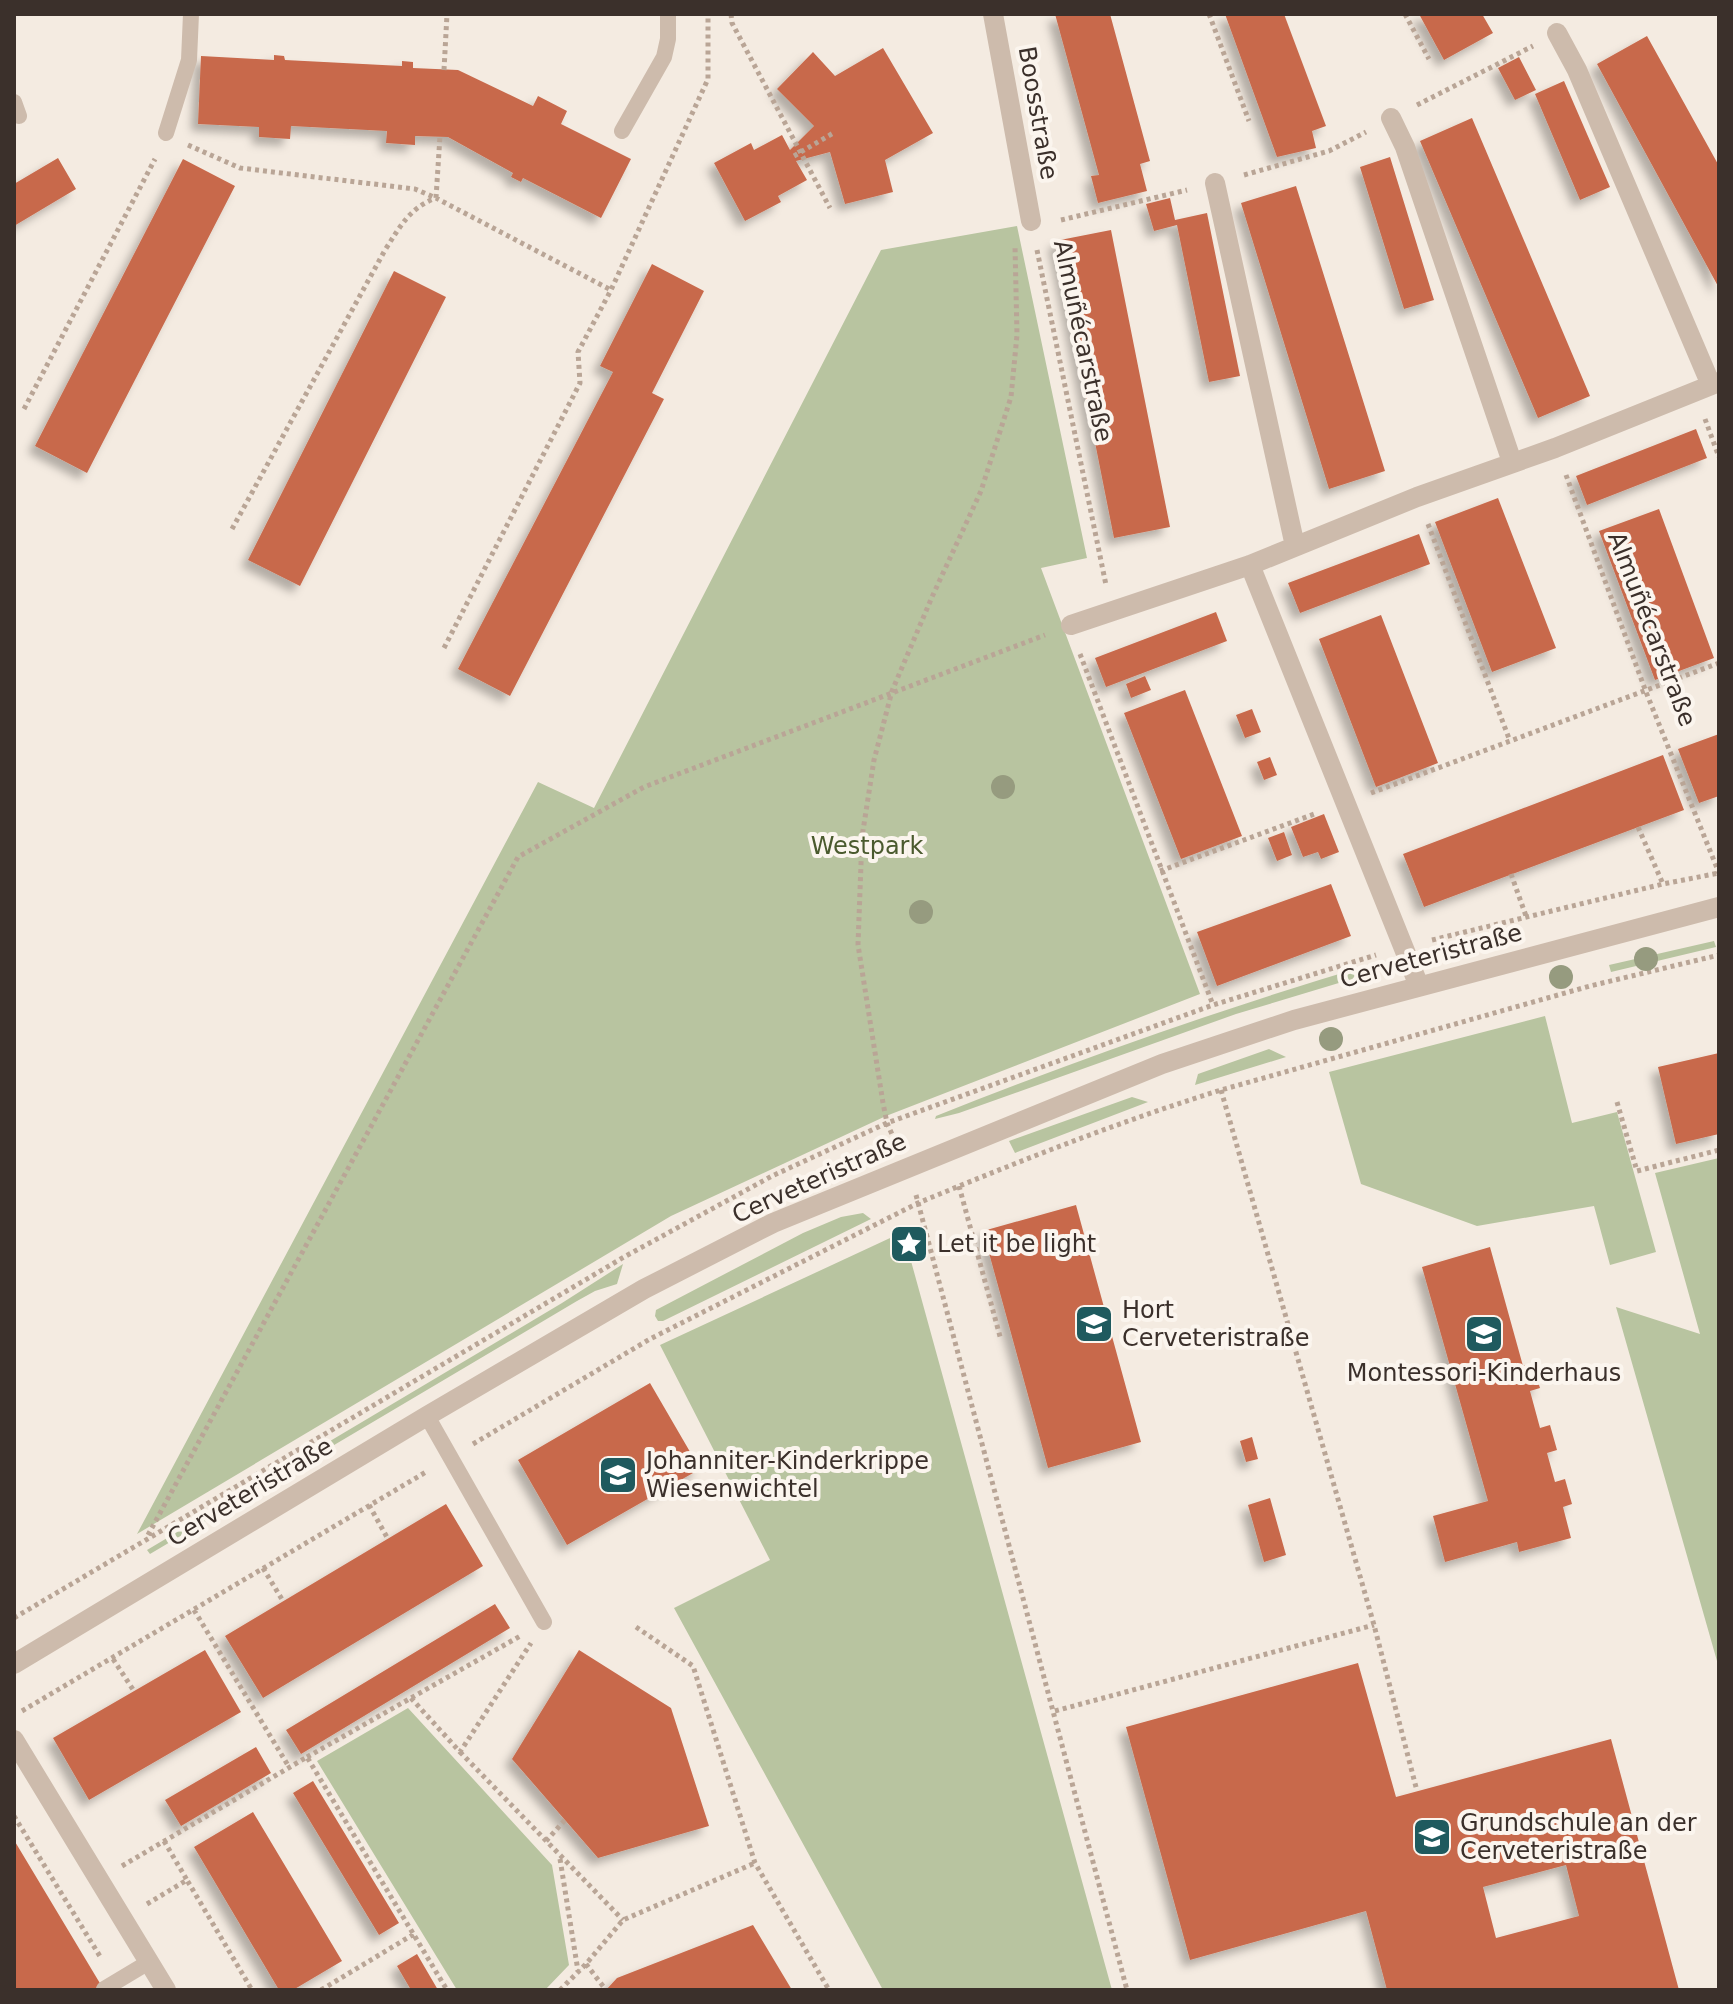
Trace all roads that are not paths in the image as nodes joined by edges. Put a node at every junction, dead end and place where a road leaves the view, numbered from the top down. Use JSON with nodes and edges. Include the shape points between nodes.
{"nodes":[{"id":1,"x":191,"y":14,"type":"edge"},
{"id":2,"x":668,"y":14,"type":"edge"},
{"id":3,"x":993,"y":14,"type":"edge"},
{"id":4,"x":1557,"y":33,"type":"road end"},
{"id":5,"x":1391,"y":118,"type":"road end"},
{"id":6,"x":622,"y":131,"type":"dead end"},
{"id":7,"x":166,"y":133,"type":"road end"},
{"id":8,"x":1215,"y":183,"type":"road end"},
{"id":9,"x":1032,"y":224,"type":"road end"},
{"id":10,"x":1708,"y":386,"type":"edge"},
{"id":11,"x":1512,"y":462,"type":"junction"},
{"id":12,"x":1295,"y":546,"type":"junction"},
{"id":13,"x":1250,"y":565,"type":"junction"},
{"id":14,"x":1071,"y":625,"type":"road end"},
{"id":15,"x":1719,"y":907,"type":"edge"},
{"id":16,"x":1419,"y":986,"type":"junction"},
{"id":17,"x":427,"y":1416,"type":"junction"},
{"id":18,"x":544,"y":1622,"type":"road end"},
{"id":19,"x":14,"y":1664,"type":"edge"},
{"id":20,"x":14,"y":1740,"type":"edge"},
{"id":21,"x":149,"y":1962,"type":"junction"},
{"id":22,"x":110,"y":1986,"type":"edge"},
{"id":23,"x":166,"y":1990,"type":"edge"}],
"edges":[{"from":1,"to":7,"type":"lane","via":[[189,60],[170,93]]},
{"from":2,"to":6,"type":"lane","via":[[664,57]]},
{"from":3,"to":9,"type":"street","name":"Boosstraße"},
{"from":4,"to":10,"type":"street"},
{"from":5,"to":11,"type":"street"},
{"from":8,"to":12,"type":"street"},
{"from":10,"to":11,"type":"street"},
{"from":11,"to":12,"type":"street"},
{"from":12,"to":13,"type":"street"},
{"from":13,"to":14,"type":"street"},
{"from":13,"to":16,"type":"street"},
{"from":15,"to":16,"type":"street","name":"Cerveteristraße"},
{"from":16,"to":17,"type":"street","name":"Cerveteristraße","via":[[1162,1064],[773,1223],[644,1289]]},
{"from":17,"to":18,"type":"lane"},
{"from":17,"to":19,"type":"street","name":"Cerveteristraße"},
{"from":20,"to":21,"type":"street"},
{"from":21,"to":22,"type":"lane"},
{"from":21,"to":23,"type":"street"}]}
